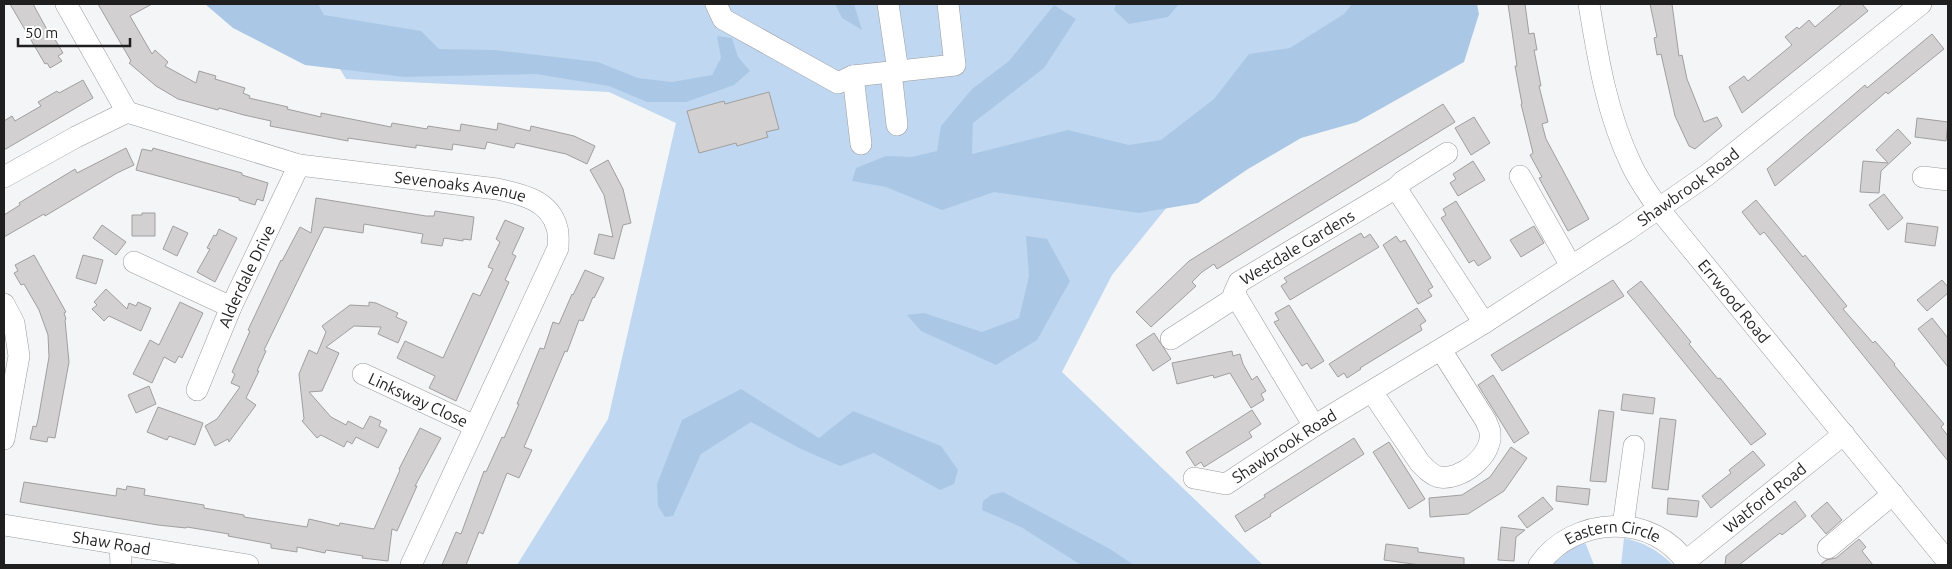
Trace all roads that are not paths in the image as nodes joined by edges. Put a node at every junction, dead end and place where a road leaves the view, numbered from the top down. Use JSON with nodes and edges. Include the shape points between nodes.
{"nodes":[{"id":1,"x":66,"y":4,"type":"edge"},
{"id":2,"x":716,"y":4,"type":"edge"},
{"id":3,"x":888,"y":4,"type":"edge"},
{"id":4,"x":948,"y":4,"type":"edge"},
{"id":5,"x":1589,"y":4,"type":"edge"},
{"id":6,"x":1921,"y":4,"type":"edge"},
{"id":7,"x":895,"y":72,"type":"junction"},
{"id":8,"x":853,"y":76,"type":"junction"},
{"id":9,"x":127,"y":112,"type":"junction"},
{"id":10,"x":897,"y":125,"type":"dead end"},
{"id":11,"x":861,"y":144,"type":"dead end"},
{"id":12,"x":1447,"y":153,"type":"dead end"},
{"id":13,"x":299,"y":164,"type":"junction"},
{"id":14,"x":1520,"y":176,"type":"dead end"},
{"id":15,"x":4,"y":177,"type":"edge"},
{"id":16,"x":1923,"y":177,"type":"dead end"},
{"id":17,"x":1948,"y":180,"type":"edge"},
{"id":18,"x":1396,"y":188,"type":"junction"},
{"id":19,"x":1658,"y":208,"type":"junction"},
{"id":20,"x":134,"y":262,"type":"dead end"},
{"id":21,"x":1571,"y":266,"type":"junction"},
{"id":22,"x":1236,"y":297,"type":"junction"},
{"id":23,"x":4,"y":304,"type":"edge"},
{"id":24,"x":230,"y":308,"type":"junction"},
{"id":25,"x":1484,"y":323,"type":"junction"},
{"id":26,"x":1171,"y":339,"type":"dead end"},
{"id":27,"x":1441,"y":350,"type":"junction"},
{"id":28,"x":363,"y":374,"type":"dead end"},
{"id":29,"x":197,"y":390,"type":"dead end"},
{"id":30,"x":1372,"y":392,"type":"junction"},
{"id":31,"x":475,"y":426,"type":"junction"},
{"id":32,"x":1314,"y":426,"type":"junction"},
{"id":33,"x":1844,"y":434,"type":"junction"},
{"id":34,"x":4,"y":440,"type":"edge"},
{"id":35,"x":1634,"y":446,"type":"dead end"},
{"id":36,"x":1194,"y":478,"type":"dead end"},
{"id":37,"x":1893,"y":494,"type":"junction"},
{"id":38,"x":4,"y":525,"type":"edge"},
{"id":39,"x":1623,"y":526,"type":"junction"},
{"id":40,"x":1828,"y":548,"type":"dead end"},
{"id":41,"x":120,"y":555,"type":"edge"},
{"id":42,"x":1948,"y":562,"type":"edge"},
{"id":43,"x":1687,"y":563,"type":"edge"},
{"id":44,"x":248,"y":565,"type":"edge"},
{"id":45,"x":411,"y":565,"type":"edge"},
{"id":46,"x":1539,"y":565,"type":"edge"}],
"edges":[{"from":1,"to":9,"type":"street"},
{"from":2,"to":8,"type":"street","via":[[723,19],[838,83]]},
{"from":3,"to":7,"type":"street"},
{"from":4,"to":7,"type":"street","via":[[955,65]]},
{"from":5,"to":19,"type":"street","name":"Errwood Road","via":[[1599,67],[1612,118],[1632,167]]},
{"from":6,"to":19,"type":"street","name":"Shawbrook Road","via":[[1752,140]]},
{"from":7,"to":8,"type":"street"},
{"from":7,"to":10,"type":"street"},
{"from":8,"to":11,"type":"street"},
{"from":9,"to":13,"type":"street","name":"Sevenoaks Avenue"},
{"from":9,"to":15,"type":"street"},
{"from":12,"to":18,"type":"street","name":"Westdale Gardens","via":[[1403,180]]},
{"from":13,"to":24,"type":"street","name":"Alderdale Drive"},
{"from":13,"to":31,"type":"street","name":"Sevenoaks Avenue","via":[[497,189],[526,195],[547,209],[557,228],[558,248]]},
{"from":14,"to":21,"type":"street"},
{"from":16,"to":17,"type":"street"},
{"from":18,"to":22,"type":"street","name":"Westdale Gardens","via":[[1239,282],[1234,293]]},
{"from":18,"to":25,"type":"street"},
{"from":19,"to":21,"type":"street","name":"Shawbrook Road"},
{"from":19,"to":33,"type":"street","name":"Errwood Road"},
{"from":20,"to":24,"type":"street"},
{"from":21,"to":25,"type":"street","name":"Shawbrook Road"},
{"from":22,"to":26,"type":"street"},
{"from":22,"to":32,"type":"street","name":"Westdale Gardens"},
{"from":23,"to":34,"type":"street","via":[[14,323],[19,356]]},
{"from":24,"to":29,"type":"street","name":"Alderdale Drive"},
{"from":25,"to":27,"type":"street","name":"Shawbrook Road"},
{"from":27,"to":30,"type":"street","name":"Shawbrook Road"},
{"from":27,"to":30,"type":"street","via":[[1490,433],[1483,455],[1464,472],[1439,477],[1429,472]]},
{"from":28,"to":31,"type":"street","name":"Linksway Close"},
{"from":30,"to":32,"type":"street","name":"Shawbrook Road"},
{"from":31,"to":45,"type":"street","name":"Sevenoaks Avenue"},
{"from":32,"to":36,"type":"street","name":"Shawbrook Road","via":[[1226,484]]},
{"from":33,"to":37,"type":"street","name":"Errwood Road"},
{"from":33,"to":43,"type":"street","name":"Watford Road"},
{"from":35,"to":39,"type":"street"},
{"from":37,"to":40,"type":"street"},
{"from":37,"to":42,"type":"street","name":"Errwood Road"},
{"from":38,"to":41,"type":"street","name":"Shaw Road"},
{"from":39,"to":43,"type":"street","name":"Eastern Circle","via":[[1652,534],[1676,550]]},
{"from":39,"to":46,"type":"street","name":"Eastern Circle","via":[[1605,526],[1572,536]]},
{"from":41,"to":44,"type":"street","name":"Shaw Road"}]}
